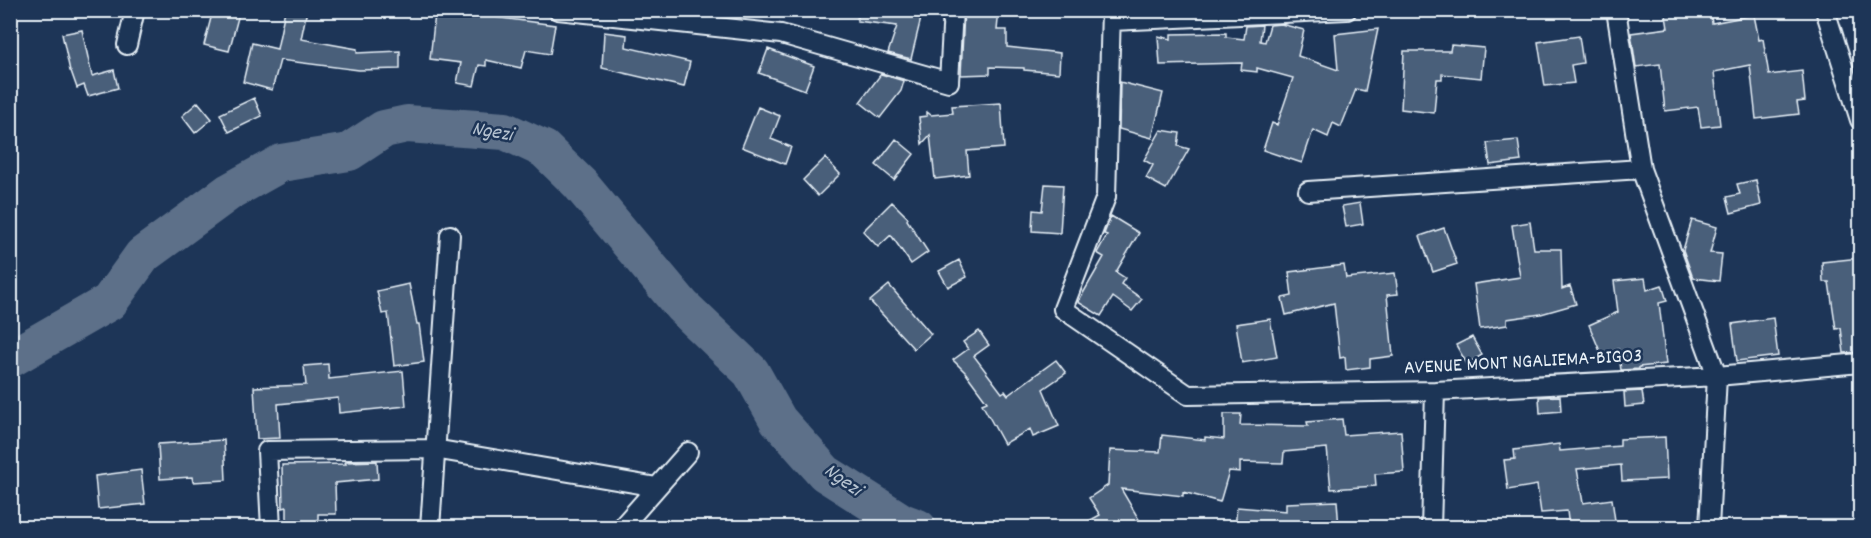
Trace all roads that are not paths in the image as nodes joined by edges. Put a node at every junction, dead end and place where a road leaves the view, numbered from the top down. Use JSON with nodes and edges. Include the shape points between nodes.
{"nodes":[{"id":1,"x":135,"y":10,"type":"edge"},
{"id":2,"x":558,"y":10,"type":"edge"},
{"id":3,"x":953,"y":10,"type":"edge"},
{"id":4,"x":1347,"y":10,"type":"edge"},
{"id":5,"x":1616,"y":10,"type":"edge"},
{"id":6,"x":1825,"y":10,"type":"edge"},
{"id":7,"x":1111,"y":16,"type":"edge"},
{"id":8,"x":127,"y":45,"type":"dead end"},
{"id":9,"x":1860,"y":120,"type":"edge"},
{"id":10,"x":1641,"y":168,"type":"junction"},
{"id":11,"x":1308,"y":191,"type":"dead end"},
{"id":12,"x":450,"y":235,"type":"dead end"},
{"id":13,"x":1860,"y":363,"type":"edge"},
{"id":14,"x":1717,"y":376,"type":"junction"},
{"id":15,"x":1435,"y":391,"type":"junction"},
{"id":16,"x":434,"y":449,"type":"junction"},
{"id":17,"x":688,"y":452,"type":"dead end"},
{"id":18,"x":657,"y":487,"type":"junction"},
{"id":19,"x":271,"y":528,"type":"edge"},
{"id":20,"x":430,"y":528,"type":"edge"},
{"id":21,"x":621,"y":528,"type":"edge"},
{"id":22,"x":1431,"y":528,"type":"edge"},
{"id":23,"x":1709,"y":528,"type":"edge"}],
"edges":[{"from":1,"to":8,"type":"street"},
{"from":2,"to":3,"type":"street","via":[[782,34],[949,82]]},
{"from":4,"to":7,"type":"street"},
{"from":5,"to":10,"type":"street"},
{"from":6,"to":9,"type":"street"},
{"from":7,"to":15,"type":"street","name":"AVENUE MONT NGALIEMA-BIGO3","via":[[1106,197],[1063,309],[1188,395]]},
{"from":10,"to":11,"type":"street"},
{"from":10,"to":14,"type":"street"},
{"from":12,"to":16,"type":"street"},
{"from":13,"to":14,"type":"street","name":"AVENUE MONT NGALIEMA-BIGO3"},
{"from":14,"to":15,"type":"street","name":"AVENUE MONT NGALIEMA-BIGO3"},
{"from":14,"to":23,"type":"street"},
{"from":15,"to":22,"type":"street"},
{"from":16,"to":18,"type":"street"},
{"from":16,"to":19,"type":"street","via":[[267,451]]},
{"from":16,"to":20,"type":"street"},
{"from":17,"to":18,"type":"street"},
{"from":18,"to":21,"type":"street"}]}
